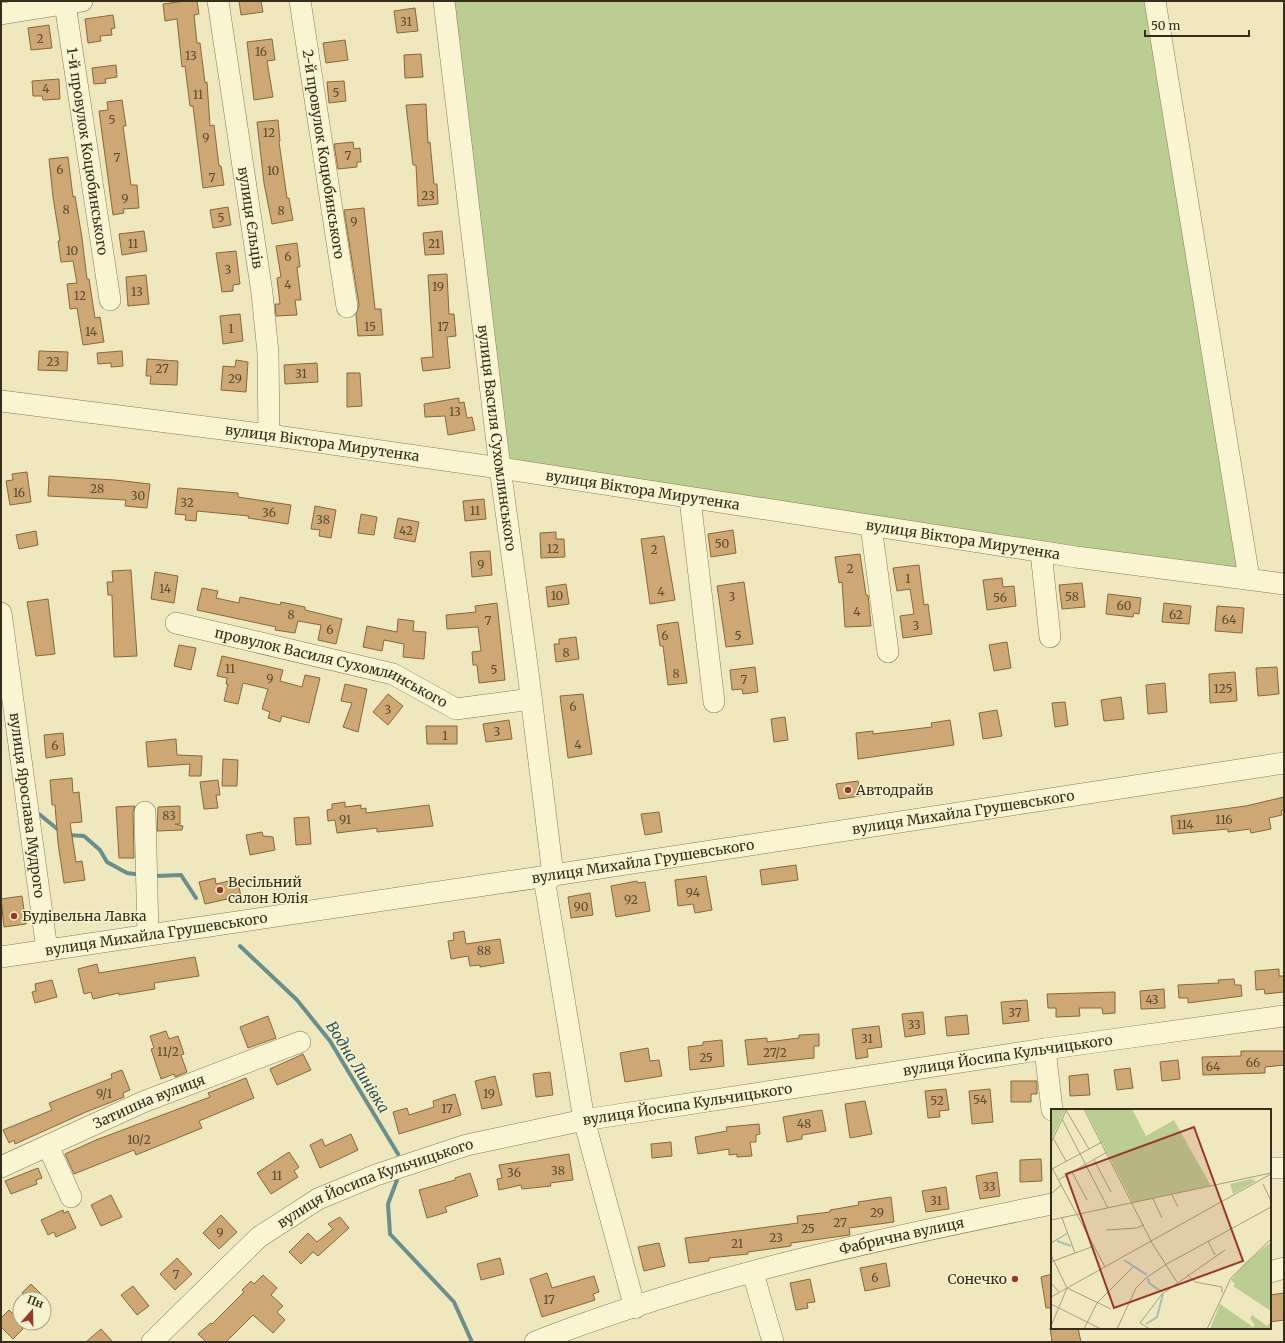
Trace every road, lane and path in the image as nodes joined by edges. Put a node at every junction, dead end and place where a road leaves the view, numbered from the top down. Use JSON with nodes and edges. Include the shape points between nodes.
{"nodes":[{"id":1,"x":218,"y":1,"type":"edge"},
{"id":2,"x":300,"y":1,"type":"edge"},
{"id":3,"x":444,"y":1,"type":"edge"},
{"id":4,"x":1155,"y":1,"type":"edge"},
{"id":5,"x":74,"y":2,"type":"edge"},
{"id":6,"x":1,"y":14,"type":"edge"},
{"id":7,"x":110,"y":300,"type":"dead end"},
{"id":8,"x":347,"y":307,"type":"dead end"},
{"id":9,"x":1,"y":401,"type":"edge"},
{"id":10,"x":269,"y":435,"type":"junction"},
{"id":11,"x":500,"y":468,"type":"junction"},
{"id":12,"x":690,"y":499,"type":"junction"},
{"id":13,"x":871,"y":526,"type":"junction"},
{"id":14,"x":1041,"y":552,"type":"junction"},
{"id":15,"x":1249,"y":578,"type":"junction"},
{"id":16,"x":1284,"y":584,"type":"edge"},
{"id":17,"x":1,"y":613,"type":"edge"},
{"id":18,"x":176,"y":623,"type":"dead end"},
{"id":19,"x":1050,"y":637,"type":"dead end"},
{"id":20,"x":888,"y":652,"type":"dead end"},
{"id":21,"x":532,"y":699,"type":"junction"},
{"id":22,"x":714,"y":702,"type":"dead end"},
{"id":23,"x":9,"y":723,"type":"edge"},
{"id":24,"x":1284,"y":764,"type":"edge"},
{"id":25,"x":145,"y":812,"type":"dead end"},
{"id":26,"x":553,"y":875,"type":"junction"},
{"id":27,"x":148,"y":935,"type":"junction"},
{"id":28,"x":47,"y":950,"type":"junction"},
{"id":29,"x":1,"y":957,"type":"edge"},
{"id":30,"x":1284,"y":1016,"type":"edge"},
{"id":31,"x":300,"y":1042,"type":"dead end"},
{"id":32,"x":1045,"y":1049,"type":"junction"},
{"id":33,"x":1052,"y":1109,"type":"edge"},
{"id":34,"x":584,"y":1120,"type":"junction"},
{"id":35,"x":48,"y":1146,"type":"junction"},
{"id":36,"x":1,"y":1167,"type":"edge"},
{"id":37,"x":1271,"y":1168,"type":"edge"},
{"id":38,"x":1284,"y":1168,"type":"edge"},
{"id":39,"x":71,"y":1197,"type":"dead end"},
{"id":40,"x":1051,"y":1204,"type":"edge"},
{"id":41,"x":1284,"y":1268,"type":"edge"},
{"id":42,"x":1271,"y":1272,"type":"edge"},
{"id":43,"x":753,"y":1273,"type":"junction"},
{"id":44,"x":635,"y":1308,"type":"junction"},
{"id":45,"x":152,"y":1342,"type":"edge"},
{"id":46,"x":535,"y":1342,"type":"edge"},
{"id":47,"x":773,"y":1342,"type":"edge"}],
"edges":[{"from":1,"to":10,"type":"street","name":"вулиця Єльців","via":[[262,293],[268,353]]},
{"from":2,"to":8,"type":"street","name":"2-й провулок Коцюбинського"},
{"from":3,"to":11,"type":"street","name":"вулиця Василя Сухомлинського"},
{"from":4,"to":15,"type":"street"},
{"from":5,"to":6,"type":"street"},
{"from":5,"to":7,"type":"street","name":"1-й провулок Коцюбинського"},
{"from":9,"to":10,"type":"street","name":"вулиця Віктора Мирутенка"},
{"from":10,"to":11,"type":"street","name":"вулиця Віктора Мирутенка"},
{"from":11,"to":12,"type":"street","name":"вулиця Віктора Мирутенка"},
{"from":11,"to":21,"type":"street","name":"вулиця Василя Сухомлинського"},
{"from":12,"to":13,"type":"street","name":"вулиця Віктора Мирутенка"},
{"from":12,"to":22,"type":"street"},
{"from":13,"to":14,"type":"street","name":"вулиця Віктора Мирутенка"},
{"from":13,"to":20,"type":"street"},
{"from":14,"to":15,"type":"street","name":"вулиця Віктора Мирутенка"},
{"from":14,"to":19,"type":"street"},
{"from":15,"to":16,"type":"street","name":"вулиця Віктора Мирутенка"},
{"from":17,"to":23,"type":"street","name":"вулиця Ярослава Мудрого"},
{"from":18,"to":21,"type":"street","name":"провулок Василя Сухомлинського","via":[[393,674],[456,709]]},
{"from":21,"to":26,"type":"street","name":"вулиця Василя Сухомлинського"},
{"from":23,"to":28,"type":"street","name":"вулиця Ярослава Мудрого"},
{"from":24,"to":26,"type":"street","name":"вулиця Михайла Грушевського"},
{"from":25,"to":27,"type":"street"},
{"from":26,"to":27,"type":"street","name":"вулиця Михайла Грушевського"},
{"from":26,"to":34,"type":"street","via":[[545,884]]},
{"from":27,"to":28,"type":"street","name":"вулиця Михайла Грушевського"},
{"from":28,"to":29,"type":"street","name":"вулиця Михайла Грушевського"},
{"from":30,"to":32,"type":"street","name":"вулиця Йосипа Кульчицького"},
{"from":31,"to":35,"type":"street","name":"Затишна вулиця","via":[[143,1102]]},
{"from":32,"to":33,"type":"street"},
{"from":32,"to":34,"type":"street","name":"вулиця Йосипа Кульчицького"},
{"from":34,"to":44,"type":"street"},
{"from":34,"to":45,"type":"street","name":"вулиця Йосипа Кульчицького","via":[[467,1145],[376,1174],[318,1199],[259,1237]]},
{"from":35,"to":36,"type":"street","name":"Затишна вулиця"},
{"from":35,"to":39,"type":"street"},
{"from":37,"to":38,"type":"street"},
{"from":40,"to":43,"type":"street","name":"Фабрична вулиця","via":[[859,1245]]},
{"from":41,"to":42,"type":"street"},
{"from":43,"to":44,"type":"street","name":"Фабрична вулиця"},
{"from":43,"to":47,"type":"street"},
{"from":44,"to":46,"type":"street","name":"Фабрична вулиця"}]}
